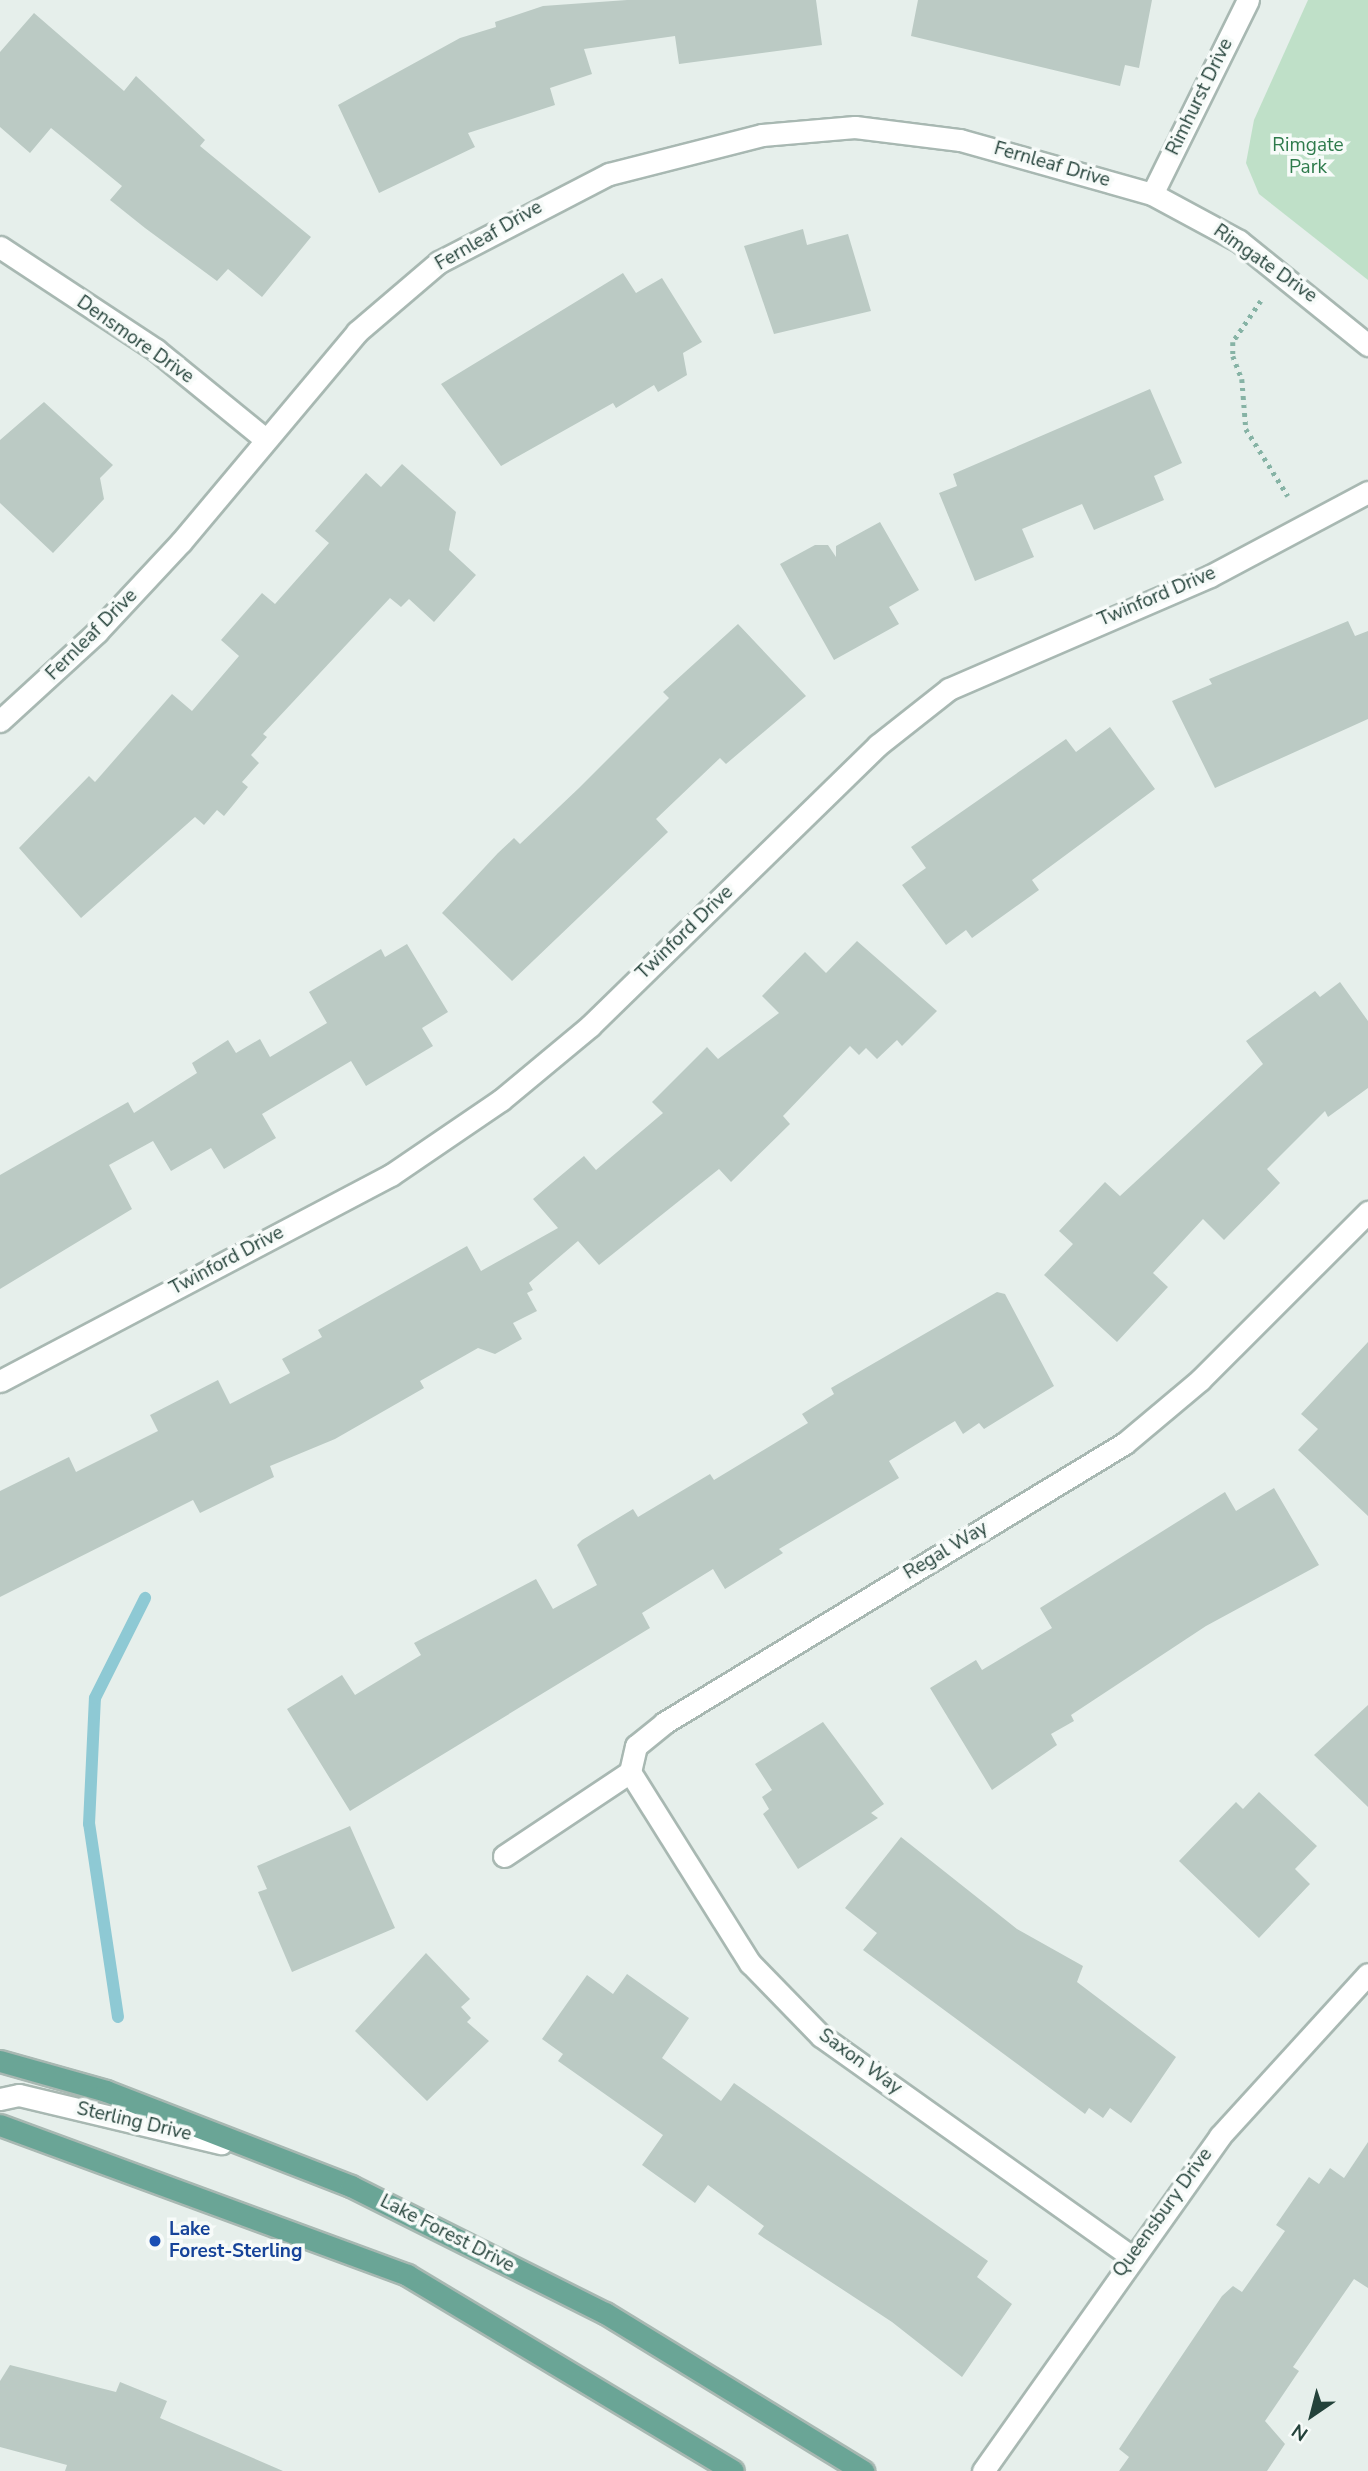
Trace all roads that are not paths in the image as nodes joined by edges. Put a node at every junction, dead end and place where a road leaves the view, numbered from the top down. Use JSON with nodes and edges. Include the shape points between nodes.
{"nodes":[{"id":1,"x":1248,"y":0,"type":"edge"},
{"id":2,"x":1152,"y":194,"type":"junction"},
{"id":3,"x":0,"y":247,"type":"edge"},
{"id":4,"x":1368,"y":345,"type":"edge"},
{"id":5,"x":265,"y":439,"type":"junction"},
{"id":6,"x":1368,"y":492,"type":"edge"},
{"id":7,"x":0,"y":722,"type":"edge"},
{"id":8,"x":1368,"y":1212,"type":"edge"},
{"id":9,"x":0,"y":1381,"type":"edge"},
{"id":10,"x":630,"y":1772,"type":"junction"},
{"id":11,"x":504,"y":1856,"type":"dead end"},
{"id":12,"x":1368,"y":1974,"type":"edge"},
{"id":13,"x":0,"y":2060,"type":"edge"},
{"id":14,"x":0,"y":2099,"type":"edge"},
{"id":15,"x":0,"y":2125,"type":"edge"},
{"id":16,"x":268,"y":2154,"type":"junction"},
{"id":17,"x":1131,"y":2256,"type":"junction"},
{"id":18,"x":733,"y":2471,"type":"edge"},
{"id":19,"x":863,"y":2471,"type":"edge"},
{"id":20,"x":983,"y":2471,"type":"edge"}],
"edges":[{"from":1,"to":2,"type":"street","name":"Rimhurst Drive"},
{"from":2,"to":4,"type":"street","name":"Rimgate Drive","via":[[1282,272]]},
{"from":2,"to":5,"type":"street","name":"Fernleaf Drive","via":[[960,140],[855,127],[762,135],[682,152],[609,174],[439,262],[357,332]]},
{"from":3,"to":5,"type":"street","name":"Densmore Drive","via":[[156,350]]},
{"from":5,"to":7,"type":"street","name":"Fernleaf Drive","via":[[97,632]]},
{"from":6,"to":9,"type":"street","name":"Twinford Drive","via":[[1307,527],[949,689],[878,745],[590,1026],[501,1100],[391,1175]]},
{"from":8,"to":10,"type":"street","name":"Regal Way","via":[[1200,1380],[1125,1443],[664,1723],[636,1746]]},
{"from":10,"to":11,"type":"street"},
{"from":10,"to":17,"type":"street","name":"Saxon Way","via":[[750,1963],[821,2036]]},
{"from":12,"to":17,"type":"street","name":"Queensbury Drive","via":[[1220,2136]]},
{"from":13,"to":16,"type":"main road","name":"Lake Forest Drive","via":[[106,2091]]},
{"from":14,"to":16,"type":"street","name":"Sterling Drive","via":[[19,2095]]},
{"from":15,"to":18,"type":"main road","via":[[407,2275]]},
{"from":16,"to":19,"type":"main road","name":"Lake Forest Drive","via":[[351,2186],[605,2313]]},
{"from":17,"to":20,"type":"street","name":"Queensbury Drive"}]}
